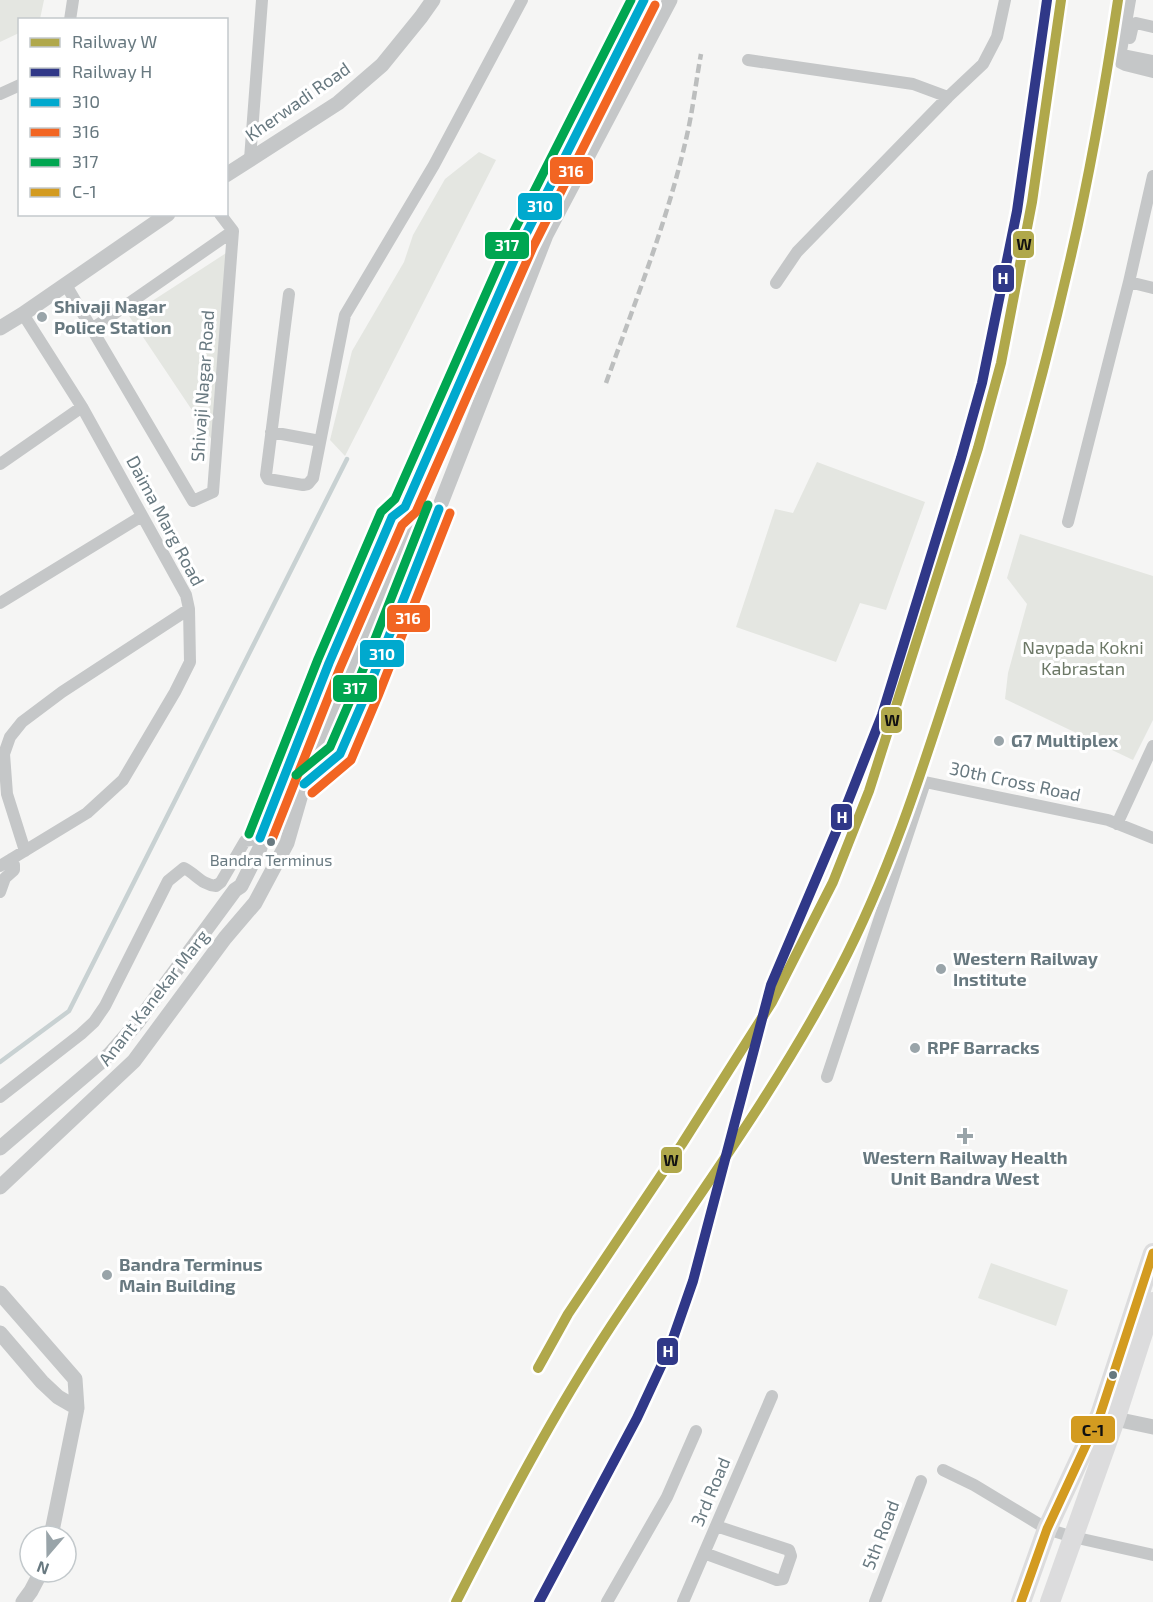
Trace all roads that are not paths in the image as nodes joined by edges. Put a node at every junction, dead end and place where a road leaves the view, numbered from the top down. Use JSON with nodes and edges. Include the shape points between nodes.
{"nodes":[{"id":1,"x":73,"y":0,"type":"edge"},
{"id":2,"x":262,"y":0,"type":"edge"},
{"id":3,"x":433,"y":0,"type":"edge"},
{"id":4,"x":522,"y":0,"type":"edge"},
{"id":5,"x":644,"y":0,"type":"edge"},
{"id":6,"x":670,"y":0,"type":"edge"},
{"id":7,"x":1005,"y":0,"type":"edge"},
{"id":8,"x":1130,"y":0,"type":"edge"},
{"id":9,"x":70,"y":18,"type":"edge"},
{"id":10,"x":1153,"y":27,"type":"edge"},
{"id":11,"x":748,"y":60,"type":"dead end"},
{"id":12,"x":1153,"y":61,"type":"edge"},
{"id":13,"x":1124,"y":62,"type":"junction"},
{"id":14,"x":1139,"y":64,"type":"junction"},
{"id":15,"x":1153,"y":72,"type":"edge"},
{"id":16,"x":18,"y":86,"type":"edge"},
{"id":17,"x":0,"y":94,"type":"edge"},
{"id":18,"x":948,"y":96,"type":"junction"},
{"id":19,"x":250,"y":159,"type":"junction"},
{"id":20,"x":228,"y":174,"type":"edge"},
{"id":21,"x":1153,"y":176,"type":"edge"},
{"id":22,"x":165,"y":216,"type":"edge"},
{"id":23,"x":222,"y":216,"type":"edge"},
{"id":24,"x":233,"y":231,"type":"junction"},
{"id":25,"x":1129,"y":282,"type":"junction"},
{"id":26,"x":776,"y":284,"type":"dead end"},
{"id":27,"x":66,"y":285,"type":"junction"},
{"id":28,"x":1153,"y":288,"type":"edge"},
{"id":29,"x":290,"y":294,"type":"dead end"},
{"id":30,"x":23,"y":314,"type":"junction"},
{"id":31,"x":0,"y":328,"type":"edge"},
{"id":32,"x":92,"y":328,"type":"junction"},
{"id":33,"x":82,"y":407,"type":"junction"},
{"id":34,"x":271,"y":432,"type":"junction"},
{"id":35,"x":320,"y":441,"type":"junction"},
{"id":36,"x":0,"y":464,"type":"edge"},
{"id":37,"x":405,"y":507,"type":"junction"},
{"id":38,"x":142,"y":516,"type":"junction"},
{"id":39,"x":1068,"y":522,"type":"dead end"},
{"id":40,"x":0,"y":603,"type":"edge"},
{"id":41,"x":189,"y":609,"type":"junction"},
{"id":42,"x":1153,"y":747,"type":"edge"},
{"id":43,"x":303,"y":784,"type":"junction"},
{"id":44,"x":4,"y":795,"type":"edge"},
{"id":45,"x":274,"y":804,"type":"junction"},
{"id":46,"x":296,"y":812,"type":"junction"},
{"id":47,"x":1117,"y":824,"type":"junction"},
{"id":48,"x":260,"y":838,"type":"junction"},
{"id":49,"x":1153,"y":838,"type":"edge"},
{"id":50,"x":25,"y":850,"type":"junction"},
{"id":51,"x":5,"y":863,"type":"edge"},
{"id":52,"x":216,"y":886,"type":"junction"},
{"id":53,"x":0,"y":892,"type":"edge"},
{"id":54,"x":233,"y":894,"type":"junction"},
{"id":55,"x":826,"y":1077,"type":"dead end"},
{"id":56,"x":0,"y":1097,"type":"edge"},
{"id":57,"x":0,"y":1148,"type":"edge"},
{"id":58,"x":0,"y":1186,"type":"edge"},
{"id":59,"x":1153,"y":1253,"type":"edge"},
{"id":60,"x":0,"y":1293,"type":"edge"},
{"id":61,"x":1153,"y":1302,"type":"edge"},
{"id":62,"x":0,"y":1333,"type":"edge"},
{"id":63,"x":772,"y":1396,"type":"dead end"},
{"id":64,"x":77,"y":1408,"type":"junction"},
{"id":65,"x":1107,"y":1418,"type":"junction"},
{"id":66,"x":1153,"y":1427,"type":"edge"},
{"id":67,"x":696,"y":1431,"type":"dead end"},
{"id":68,"x":943,"y":1470,"type":"dead end"},
{"id":69,"x":921,"y":1481,"type":"dead end"},
{"id":70,"x":53,"y":1524,"type":"edge"},
{"id":71,"x":716,"y":1526,"type":"junction"},
{"id":72,"x":1047,"y":1529,"type":"junction"},
{"id":73,"x":1073,"y":1538,"type":"junction"},
{"id":74,"x":704,"y":1553,"type":"junction"},
{"id":75,"x":1153,"y":1555,"type":"edge"},
{"id":76,"x":35,"y":1584,"type":"edge"},
{"id":77,"x":23,"y":1602,"type":"edge"},
{"id":78,"x":607,"y":1602,"type":"edge"},
{"id":79,"x":683,"y":1602,"type":"edge"},
{"id":80,"x":875,"y":1602,"type":"edge"},
{"id":81,"x":1021,"y":1602,"type":"edge"},
{"id":82,"x":1050,"y":1602,"type":"edge"}],
"edges":[{"from":1,"to":9,"type":"street"},
{"from":2,"to":19,"type":"street"},
{"from":3,"to":19,"type":"street","name":"Kherwadi Road","via":[[382,65],[338,103]]},
{"from":4,"to":35,"type":"street","via":[[434,165],[345,315]]},
{"from":5,"to":37,"type":"street","via":[[522,242]]},
{"from":6,"to":43,"type":"street","via":[[546,235],[340,754]]},
{"from":7,"to":18,"type":"street","via":[[997,37],[983,64]]},
{"from":8,"to":13,"type":"street","via":[[1120,57]]},
{"from":10,"to":13,"type":"street","via":[[1133,25]]},
{"from":11,"to":18,"type":"street","via":[[913,84]]},
{"from":12,"to":14,"type":"street"},
{"from":13,"to":14,"type":"street"},
{"from":14,"to":15,"type":"street"},
{"from":16,"to":17,"type":"street"},
{"from":18,"to":26,"type":"street","via":[[797,252]]},
{"from":19,"to":20,"type":"street","name":"Kherwadi Road"},
{"from":21,"to":25,"type":"street"},
{"from":22,"to":27,"type":"street"},
{"from":23,"to":24,"type":"street"},
{"from":24,"to":32,"type":"street"},
{"from":24,"to":32,"type":"street","name":"Shivaji Nagar Road","via":[[213,492],[193,501]]},
{"from":25,"to":28,"type":"street"},
{"from":25,"to":39,"type":"street"},
{"from":27,"to":30,"type":"street"},
{"from":27,"to":32,"type":"street","name":"Shivaji Nagar Road"},
{"from":29,"to":34,"type":"street"},
{"from":30,"to":31,"type":"street"},
{"from":30,"to":33,"type":"street","name":"Daima Marg Road"},
{"from":33,"to":36,"type":"street"},
{"from":33,"to":38,"type":"street","name":"Daima Marg Road"},
{"from":34,"to":35,"type":"street"},
{"from":34,"to":35,"type":"street","via":[[268,479],[308,484],[313,478]]},
{"from":37,"to":43,"type":"street","via":[[407,523]]},
{"from":37,"to":45,"type":"street","via":[[392,517]]},
{"from":38,"to":40,"type":"street"},
{"from":38,"to":41,"type":"street","name":"Daima Marg Road","via":[[186,595]]},
{"from":41,"to":44,"type":"street","via":[[22,722],[10,737],[4,754]]},
{"from":41,"to":50,"type":"street","name":"Daima Marg Road","via":[[190,662],[123,780],[87,813]]},
{"from":42,"to":47,"type":"street"},
{"from":43,"to":46,"type":"street"},
{"from":44,"to":50,"type":"street"},
{"from":45,"to":46,"type":"street"},
{"from":45,"to":48,"type":"street"},
{"from":46,"to":58,"type":"street","name":"Anant Kanekar Marg","via":[[287,843],[275,852],[254,891],[255,903],[134,1061]]},
{"from":47,"to":49,"type":"street","name":"30th Cross Road"},
{"from":47,"to":55,"type":"street","name":"30th Cross Road","via":[[926,782]]},
{"from":48,"to":52,"type":"street","via":[[244,841]]},
{"from":48,"to":54,"type":"street","name":"Anant Kanekar Marg","via":[[260,848]]},
{"from":50,"to":51,"type":"street","name":"Daima Marg Road"},
{"from":51,"to":53,"type":"street","via":[[14,865],[14,870],[5,878]]},
{"from":52,"to":54,"type":"street"},
{"from":52,"to":56,"type":"street","via":[[206,885],[184,868],[168,882],[94,1022]]},
{"from":54,"to":57,"type":"street","name":"Anant Kanekar Marg","via":[[110,1054]]},
{"from":59,"to":65,"type":"main road"},
{"from":60,"to":64,"type":"street","via":[[75,1380]]},
{"from":61,"to":65,"type":"main road"},
{"from":62,"to":64,"type":"street","via":[[42,1382]]},
{"from":63,"to":71,"type":"street","name":"3rd Road"},
{"from":64,"to":70,"type":"street"},
{"from":65,"to":66,"type":"street"},
{"from":65,"to":72,"type":"main road"},
{"from":65,"to":73,"type":"main road"},
{"from":67,"to":78,"type":"street","via":[[667,1497]]},
{"from":68,"to":72,"type":"street"},
{"from":69,"to":80,"type":"street","name":"5th Road"},
{"from":71,"to":74,"type":"street","name":"3rd Road"},
{"from":71,"to":74,"type":"street","via":[[789,1550],[791,1556],[783,1579]]},
{"from":72,"to":73,"type":"street"},
{"from":72,"to":81,"type":"main road"},
{"from":73,"to":75,"type":"street"},
{"from":73,"to":82,"type":"main road"},
{"from":74,"to":79,"type":"street","name":"3rd Road"},
{"from":76,"to":77,"type":"street"}]}
